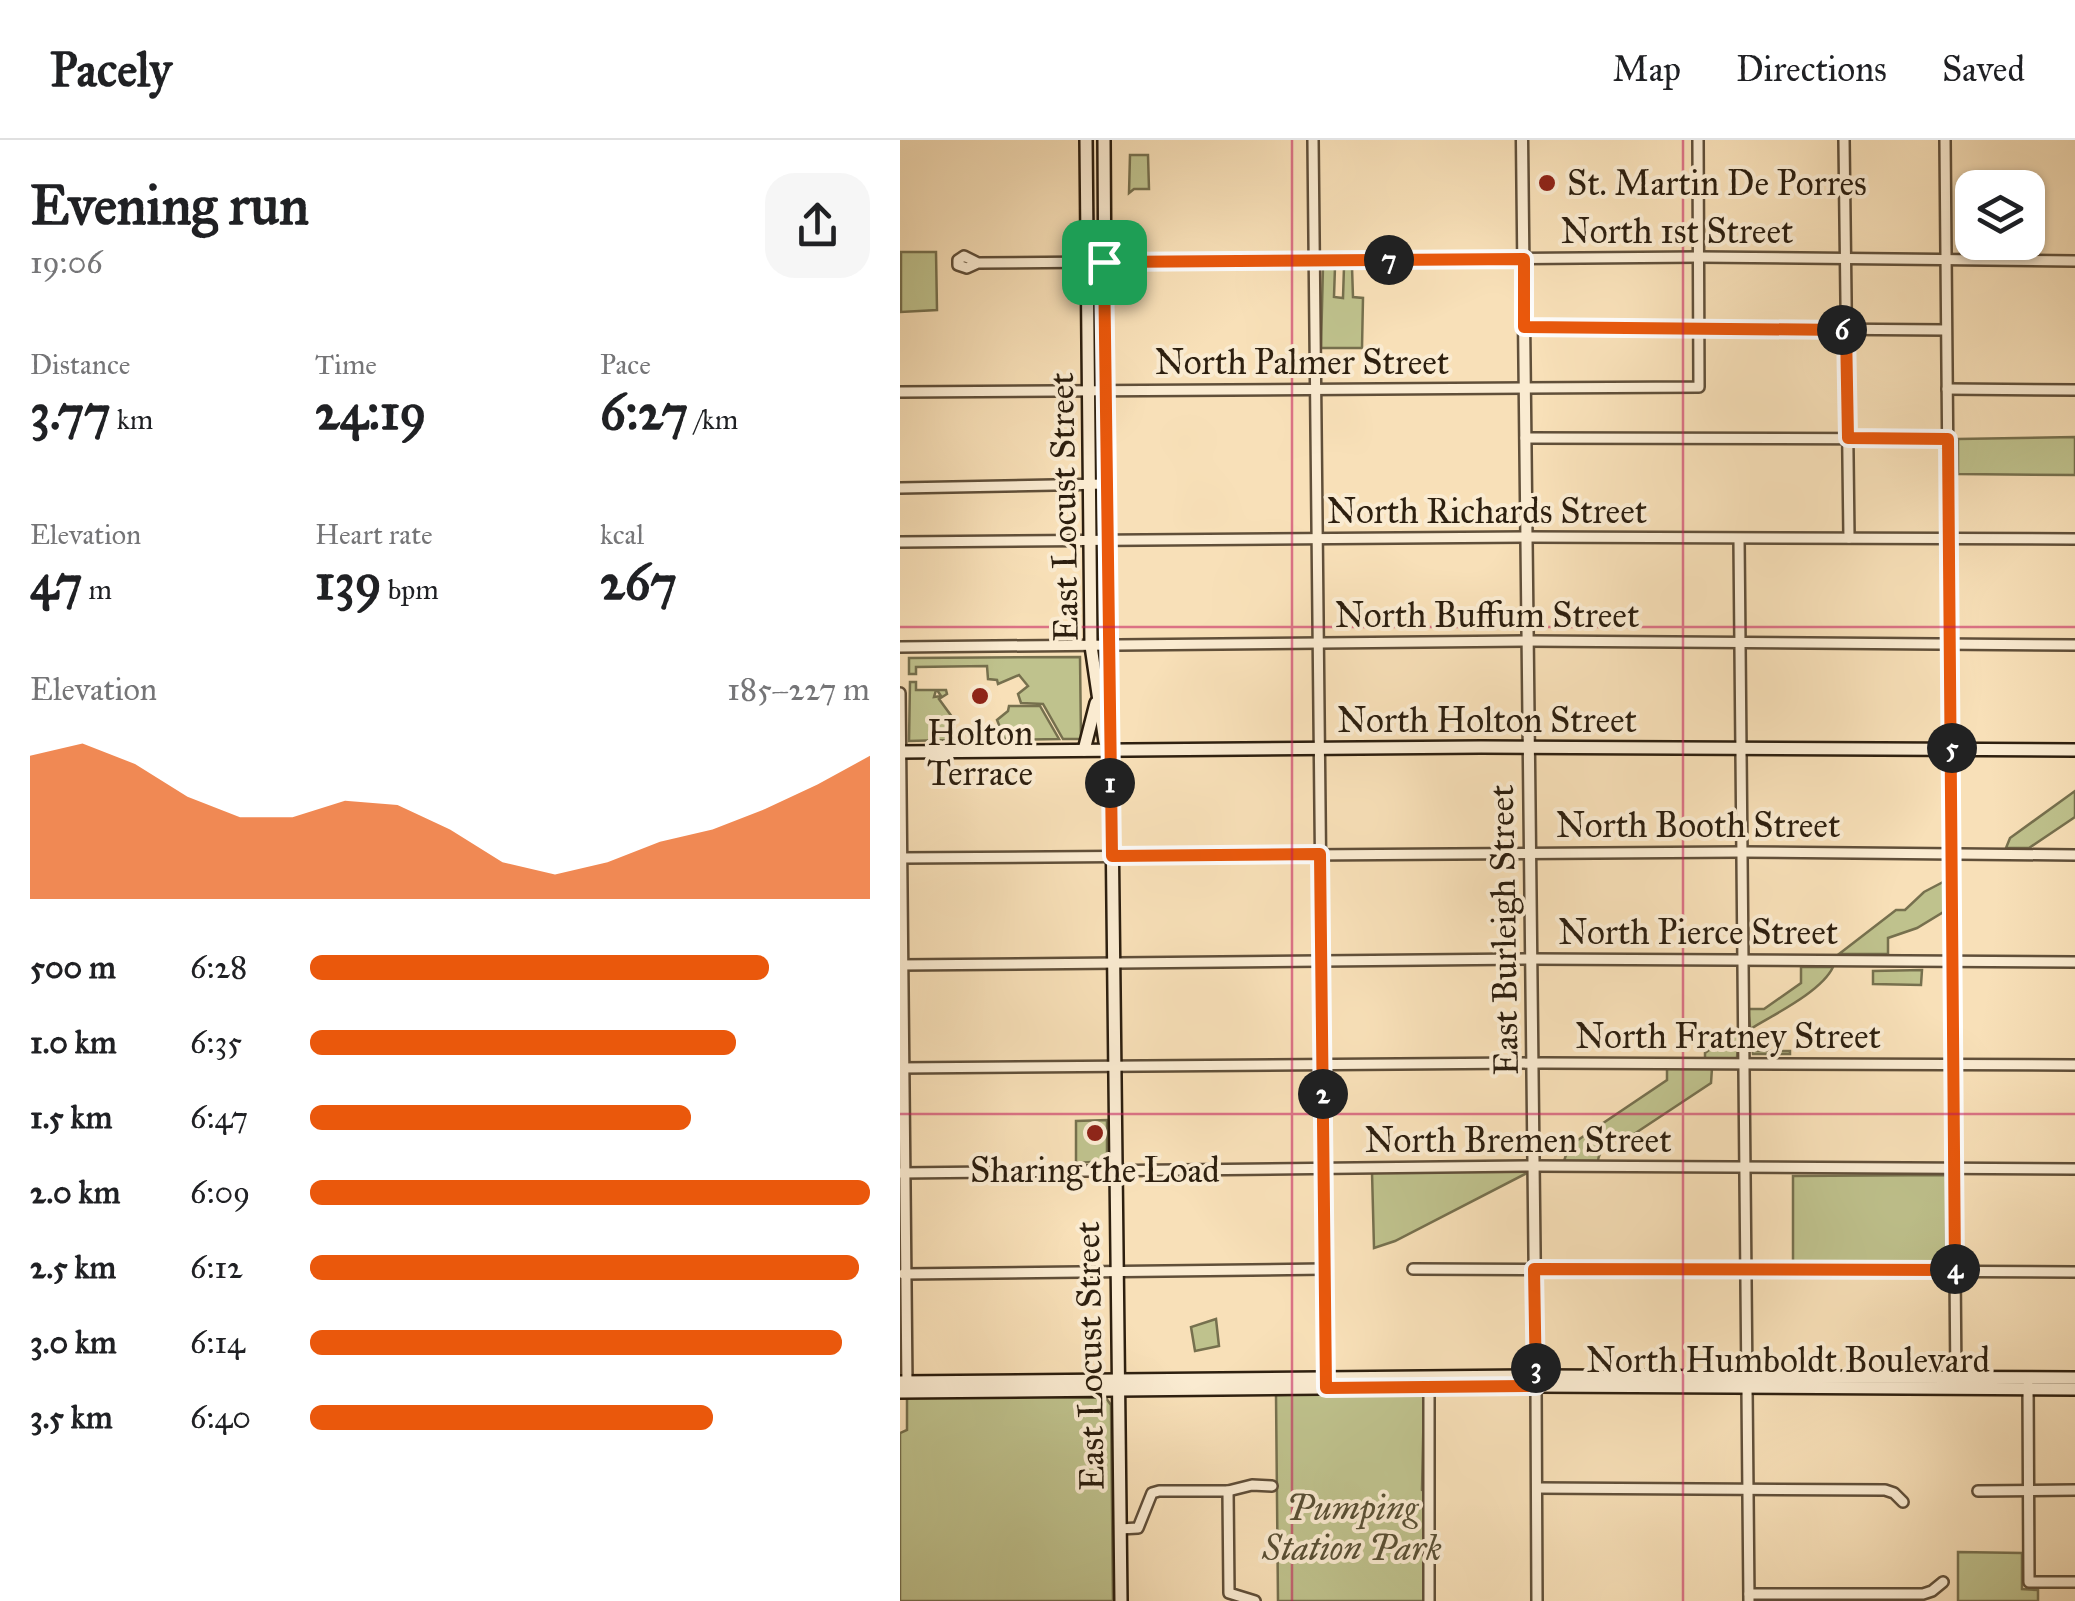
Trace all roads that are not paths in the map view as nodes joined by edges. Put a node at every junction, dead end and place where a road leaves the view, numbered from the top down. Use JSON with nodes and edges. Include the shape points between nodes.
{"nodes":[{"id":1,"x":1089,"y":140,"type":"edge"},
{"id":2,"x":1104,"y":140,"type":"edge"},
{"id":3,"x":1313,"y":140,"type":"edge"},
{"id":4,"x":1522,"y":140,"type":"edge"},
{"id":5,"x":1698,"y":140,"type":"edge"},
{"id":6,"x":1844,"y":140,"type":"edge"},
{"id":7,"x":1945,"y":140,"type":"edge"},
{"id":8,"x":1104,"y":215,"type":"junction"},
{"id":9,"x":1698,"y":257,"type":"junction"},
{"id":10,"x":1524,"y":259,"type":"junction"},
{"id":11,"x":1845,"y":259,"type":"junction"},
{"id":12,"x":1313,"y":260,"type":"junction"},
{"id":13,"x":1946,"y":261,"type":"junction"},
{"id":14,"x":2075,"y":261,"type":"edge"},
{"id":15,"x":1089,"y":262,"type":"junction"},
{"id":16,"x":1104,"y":262,"type":"junction"},
{"id":17,"x":978,"y":263,"type":"dead end"},
{"id":18,"x":1524,"y":327,"type":"junction"},
{"id":19,"x":1699,"y":328,"type":"junction"},
{"id":20,"x":1846,"y":330,"type":"junction"},
{"id":21,"x":1946,"y":330,"type":"junction"},
{"id":22,"x":1525,"y":388,"type":"junction"},
{"id":23,"x":1315,"y":389,"type":"junction"},
{"id":24,"x":1947,"y":389,"type":"junction"},
{"id":25,"x":2075,"y":390,"type":"edge"},
{"id":26,"x":1090,"y":391,"type":"junction"},
{"id":27,"x":1105,"y":391,"type":"junction"},
{"id":28,"x":900,"y":392,"type":"edge"},
{"id":29,"x":1526,"y":438,"type":"junction"},
{"id":30,"x":1848,"y":438,"type":"junction"},
{"id":31,"x":1948,"y":439,"type":"junction"},
{"id":32,"x":1090,"y":484,"type":"junction"},
{"id":33,"x":1106,"y":484,"type":"junction"},
{"id":34,"x":900,"y":488,"type":"edge"},
{"id":35,"x":1527,"y":537,"type":"junction"},
{"id":36,"x":1318,"y":538,"type":"junction"},
{"id":37,"x":1849,"y":538,"type":"junction"},
{"id":38,"x":1949,"y":538,"type":"junction"},
{"id":39,"x":1739,"y":539,"type":"junction"},
{"id":40,"x":2075,"y":539,"type":"edge"},
{"id":41,"x":1092,"y":541,"type":"junction"},
{"id":42,"x":1106,"y":541,"type":"junction"},
{"id":43,"x":900,"y":542,"type":"edge"},
{"id":44,"x":1528,"y":641,"type":"junction"},
{"id":45,"x":1318,"y":643,"type":"junction"},
{"id":46,"x":1739,"y":643,"type":"junction"},
{"id":47,"x":1950,"y":643,"type":"junction"},
{"id":48,"x":2075,"y":644,"type":"edge"},
{"id":49,"x":1091,"y":646,"type":"junction"},
{"id":50,"x":1107,"y":646,"type":"junction"},
{"id":51,"x":900,"y":647,"type":"edge"},
{"id":52,"x":900,"y":693,"type":"edge"},
{"id":53,"x":1098,"y":694,"type":"junction"},
{"id":54,"x":1319,"y":748,"type":"junction"},
{"id":55,"x":1529,"y":748,"type":"junction"},
{"id":56,"x":1739,"y":748,"type":"junction"},
{"id":57,"x":1084,"y":750,"type":"junction"},
{"id":58,"x":1110,"y":750,"type":"junction"},
{"id":59,"x":1952,"y":750,"type":"junction"},
{"id":60,"x":2075,"y":750,"type":"edge"},
{"id":61,"x":900,"y":752,"type":"edge"},
{"id":62,"x":1530,"y":852,"type":"junction"},
{"id":63,"x":1741,"y":852,"type":"junction"},
{"id":64,"x":1320,"y":854,"type":"junction"},
{"id":65,"x":1952,"y":854,"type":"junction"},
{"id":66,"x":2075,"y":855,"type":"edge"},
{"id":67,"x":1112,"y":856,"type":"junction"},
{"id":68,"x":900,"y":858,"type":"edge"},
{"id":69,"x":1532,"y":959,"type":"junction"},
{"id":70,"x":1321,"y":960,"type":"junction"},
{"id":71,"x":1742,"y":960,"type":"junction"},
{"id":72,"x":1952,"y":960,"type":"junction"},
{"id":73,"x":1113,"y":962,"type":"junction"},
{"id":74,"x":2075,"y":962,"type":"edge"},
{"id":75,"x":901,"y":965,"type":"edge"},
{"id":76,"x":1533,"y":1063,"type":"junction"},
{"id":77,"x":1743,"y":1064,"type":"junction"},
{"id":78,"x":1954,"y":1064,"type":"junction"},
{"id":79,"x":1322,"y":1065,"type":"junction"},
{"id":80,"x":1114,"y":1066,"type":"junction"},
{"id":81,"x":2075,"y":1066,"type":"edge"},
{"id":82,"x":902,"y":1068,"type":"edge"},
{"id":83,"x":1534,"y":1166,"type":"junction"},
{"id":84,"x":1324,"y":1168,"type":"junction"},
{"id":85,"x":1954,"y":1168,"type":"junction"},
{"id":86,"x":1743,"y":1169,"type":"junction"},
{"id":87,"x":2075,"y":1169,"type":"edge"},
{"id":88,"x":1115,"y":1170,"type":"junction"},
{"id":89,"x":901,"y":1172,"type":"edge"},
{"id":90,"x":1325,"y":1269,"type":"junction"},
{"id":91,"x":1413,"y":1269,"type":"dead end"},
{"id":92,"x":1534,"y":1269,"type":"junction"},
{"id":93,"x":1744,"y":1270,"type":"junction"},
{"id":94,"x":1955,"y":1270,"type":"junction"},
{"id":95,"x":1116,"y":1272,"type":"junction"},
{"id":96,"x":2075,"y":1272,"type":"edge"},
{"id":97,"x":902,"y":1274,"type":"edge"},
{"id":98,"x":2075,"y":1378,"type":"edge"},
{"id":99,"x":1536,"y":1381,"type":"junction"},
{"id":100,"x":1326,"y":1382,"type":"junction"},
{"id":101,"x":1429,"y":1382,"type":"junction"},
{"id":102,"x":1746,"y":1382,"type":"junction"},
{"id":103,"x":1956,"y":1383,"type":"junction"},
{"id":104,"x":2028,"y":1383,"type":"junction"},
{"id":105,"x":1118,"y":1386,"type":"junction"},
{"id":106,"x":903,"y":1387,"type":"edge"},
{"id":107,"x":2075,"y":1389,"type":"edge"},
{"id":108,"x":1272,"y":1486,"type":"dead end"},
{"id":109,"x":1536,"y":1488,"type":"junction"},
{"id":110,"x":1748,"y":1489,"type":"junction"},
{"id":111,"x":2075,"y":1490,"type":"edge"},
{"id":112,"x":1228,"y":1491,"type":"junction"},
{"id":113,"x":1978,"y":1491,"type":"dead end"},
{"id":114,"x":2028,"y":1491,"type":"junction"},
{"id":115,"x":1903,"y":1502,"type":"dead end"},
{"id":116,"x":1120,"y":1529,"type":"junction"},
{"id":117,"x":1943,"y":1582,"type":"dead end"},
{"id":118,"x":2075,"y":1582,"type":"edge"},
{"id":119,"x":1749,"y":1598,"type":"edge"},
{"id":120,"x":1259,"y":1600,"type":"edge"},
{"id":121,"x":1121,"y":1601,"type":"edge"},
{"id":122,"x":1429,"y":1601,"type":"edge"},
{"id":123,"x":1537,"y":1601,"type":"edge"}],
"edges":[{"from":1,"to":8,"type":"main road","via":[[1096,149]]},
{"from":1,"to":15,"type":"main road","name":"East Locust Street"},
{"from":2,"to":8,"type":"main road"},
{"from":3,"to":12,"type":"street"},
{"from":4,"to":10,"type":"street","name":"East Burleigh Street"},
{"from":5,"to":9,"type":"street"},
{"from":6,"to":11,"type":"street"},
{"from":7,"to":13,"type":"street"},
{"from":8,"to":16,"type":"main road","name":"East Locust Street"},
{"from":9,"to":10,"type":"street","name":"North 1st Street"},
{"from":9,"to":11,"type":"street","name":"North 1st Street"},
{"from":9,"to":19,"type":"street"},
{"from":10,"to":12,"type":"street","name":"North 1st Street"},
{"from":10,"to":18,"type":"street","name":"East Burleigh Street"},
{"from":11,"to":13,"type":"street","name":"North 1st Street"},
{"from":11,"to":20,"type":"street"},
{"from":12,"to":16,"type":"street","name":"North 1st Street"},
{"from":12,"to":23,"type":"street"},
{"from":13,"to":14,"type":"street","name":"North 1st Street"},
{"from":13,"to":21,"type":"street"},
{"from":15,"to":16,"type":"street","name":"North 1st Street"},
{"from":15,"to":17,"type":"street","name":"North 1st Street"},
{"from":15,"to":26,"type":"main road","name":"East Locust Street"},
{"from":16,"to":27,"type":"main road","name":"East Locust Street"},
{"from":18,"to":19,"type":"street"},
{"from":18,"to":22,"type":"street","name":"East Burleigh Street"},
{"from":19,"to":20,"type":"street"},
{"from":19,"to":22,"type":"street","name":"North Palmer Street","via":[[1699,387]]},
{"from":20,"to":21,"type":"street"},
{"from":20,"to":30,"type":"street"},
{"from":21,"to":24,"type":"street"},
{"from":22,"to":23,"type":"street","name":"North Palmer Street"},
{"from":22,"to":29,"type":"street","name":"East Burleigh Street"},
{"from":23,"to":27,"type":"street","name":"North Palmer Street"},
{"from":23,"to":36,"type":"street"},
{"from":24,"to":25,"type":"street"},
{"from":24,"to":31,"type":"street"},
{"from":26,"to":27,"type":"street","name":"North Palmer Street"},
{"from":26,"to":28,"type":"street","name":"North Palmer Street"},
{"from":26,"to":32,"type":"main road","name":"East Locust Street"},
{"from":27,"to":33,"type":"main road","name":"East Locust Street"},
{"from":29,"to":30,"type":"street"},
{"from":29,"to":35,"type":"street","name":"East Burleigh Street"},
{"from":30,"to":31,"type":"street"},
{"from":30,"to":37,"type":"street"},
{"from":31,"to":38,"type":"street"},
{"from":32,"to":33,"type":"street"},
{"from":32,"to":34,"type":"street"},
{"from":32,"to":41,"type":"main road","name":"East Locust Street"},
{"from":33,"to":42,"type":"main road","name":"East Locust Street"},
{"from":35,"to":36,"type":"street","name":"North Richards Street"},
{"from":35,"to":39,"type":"street","name":"North Richards Street"},
{"from":35,"to":44,"type":"street","name":"East Burleigh Street"},
{"from":36,"to":42,"type":"street","name":"North Richards Street"},
{"from":36,"to":45,"type":"street"},
{"from":37,"to":38,"type":"street","name":"North Richards Street"},
{"from":37,"to":39,"type":"street","name":"North Richards Street"},
{"from":38,"to":40,"type":"street","name":"North Richards Street"},
{"from":38,"to":47,"type":"street"},
{"from":39,"to":46,"type":"street"},
{"from":41,"to":42,"type":"street","name":"North Richards Street"},
{"from":41,"to":43,"type":"street","name":"North Richards Street"},
{"from":41,"to":49,"type":"main road","name":"East Locust Street"},
{"from":42,"to":50,"type":"main road","name":"East Locust Street"},
{"from":44,"to":45,"type":"street","name":"North Buffum Street"},
{"from":44,"to":46,"type":"street","name":"North Buffum Street"},
{"from":44,"to":55,"type":"street","name":"East Burleigh Street"},
{"from":45,"to":50,"type":"street","name":"North Buffum Street"},
{"from":45,"to":54,"type":"street"},
{"from":46,"to":47,"type":"street","name":"North Buffum Street"},
{"from":46,"to":56,"type":"street"},
{"from":47,"to":48,"type":"street","name":"North Buffum Street"},
{"from":47,"to":59,"type":"street"},
{"from":49,"to":50,"type":"street","name":"North Buffum Street"},
{"from":49,"to":51,"type":"street","name":"North Buffum Street"},
{"from":49,"to":53,"type":"main road","name":"East Locust Street"},
{"from":50,"to":58,"type":"main road","name":"East Locust Street"},
{"from":52,"to":61,"type":"street"},
{"from":53,"to":57,"type":"main road"},
{"from":53,"to":58,"type":"main road","name":"East Locust Street"},
{"from":54,"to":55,"type":"main road","name":"North Holton Street"},
{"from":54,"to":58,"type":"main road","name":"North Holton Street"},
{"from":54,"to":64,"type":"street"},
{"from":55,"to":56,"type":"main road","name":"North Holton Street"},
{"from":55,"to":62,"type":"street","name":"East Burleigh Street"},
{"from":56,"to":59,"type":"main road","name":"North Holton Street"},
{"from":56,"to":63,"type":"street"},
{"from":57,"to":58,"type":"main road","name":"North Holton Street"},
{"from":57,"to":61,"type":"main road","name":"North Holton Street"},
{"from":58,"to":67,"type":"main road","name":"East Locust Street"},
{"from":59,"to":60,"type":"main road","name":"North Holton Street"},
{"from":59,"to":65,"type":"street"},
{"from":61,"to":68,"type":"street"},
{"from":62,"to":63,"type":"street","name":"North Booth Street"},
{"from":62,"to":64,"type":"street","name":"North Booth Street"},
{"from":62,"to":69,"type":"street","name":"East Burleigh Street"},
{"from":63,"to":65,"type":"street","name":"North Booth Street"},
{"from":63,"to":71,"type":"street"},
{"from":64,"to":67,"type":"street","name":"North Booth Street"},
{"from":64,"to":70,"type":"street"},
{"from":65,"to":66,"type":"street","name":"North Booth Street"},
{"from":65,"to":72,"type":"street"},
{"from":67,"to":68,"type":"street","name":"North Booth Street"},
{"from":67,"to":73,"type":"main road","name":"East Locust Street"},
{"from":68,"to":75,"type":"street"},
{"from":69,"to":70,"type":"street","name":"North Pierce Street"},
{"from":69,"to":71,"type":"street","name":"North Pierce Street"},
{"from":69,"to":76,"type":"street","name":"East Burleigh Street"},
{"from":70,"to":73,"type":"street","name":"North Pierce Street"},
{"from":70,"to":79,"type":"street"},
{"from":71,"to":72,"type":"street","name":"North Pierce Street"},
{"from":71,"to":77,"type":"street"},
{"from":72,"to":74,"type":"street","name":"North Pierce Street"},
{"from":72,"to":78,"type":"street"},
{"from":73,"to":75,"type":"street","name":"North Pierce Street"},
{"from":73,"to":80,"type":"main road","name":"East Locust Street"},
{"from":75,"to":82,"type":"street"},
{"from":76,"to":77,"type":"street","name":"North Fratney Street"},
{"from":76,"to":79,"type":"street","name":"North Fratney Street"},
{"from":76,"to":83,"type":"street","name":"East Burleigh Street"},
{"from":77,"to":78,"type":"street","name":"North Fratney Street"},
{"from":77,"to":86,"type":"street"},
{"from":78,"to":81,"type":"street","name":"North Fratney Street"},
{"from":78,"to":85,"type":"street"},
{"from":79,"to":80,"type":"street","name":"North Fratney Street"},
{"from":79,"to":84,"type":"street"},
{"from":80,"to":82,"type":"street","name":"North Fratney Street"},
{"from":80,"to":88,"type":"main road","name":"East Locust Street"},
{"from":82,"to":89,"type":"street"},
{"from":83,"to":84,"type":"street","name":"North Bremen Street"},
{"from":83,"to":86,"type":"street","name":"North Bremen Street"},
{"from":83,"to":92,"type":"street","name":"East Burleigh Street"},
{"from":84,"to":88,"type":"street","name":"North Bremen Street"},
{"from":84,"to":90,"type":"street"},
{"from":85,"to":86,"type":"street","name":"North Bremen Street"},
{"from":85,"to":87,"type":"street","name":"North Bremen Street"},
{"from":85,"to":94,"type":"street"},
{"from":86,"to":93,"type":"street"},
{"from":88,"to":89,"type":"street","name":"North Bremen Street"},
{"from":88,"to":95,"type":"main road","name":"East Locust Street"},
{"from":89,"to":97,"type":"street"},
{"from":90,"to":95,"type":"street"},
{"from":90,"to":100,"type":"street"},
{"from":91,"to":92,"type":"street"},
{"from":92,"to":93,"type":"street"},
{"from":92,"to":99,"type":"street","name":"East Burleigh Street"},
{"from":93,"to":94,"type":"street"},
{"from":93,"to":102,"type":"street"},
{"from":94,"to":96,"type":"street"},
{"from":94,"to":103,"type":"street"},
{"from":95,"to":97,"type":"street"},
{"from":95,"to":105,"type":"main road","name":"East Locust Street"},
{"from":97,"to":106,"type":"street"},
{"from":98,"to":104,"type":"main road","name":"North Humboldt Boulevard"},
{"from":99,"to":101,"type":"main road","name":"North Humboldt Boulevard"},
{"from":99,"to":102,"type":"main road","name":"North Humboldt Boulevard"},
{"from":99,"to":109,"type":"street","name":"East Burleigh Street"},
{"from":100,"to":101,"type":"main road","name":"North Humboldt Boulevard"},
{"from":100,"to":105,"type":"main road","name":"North Humboldt Boulevard"},
{"from":101,"to":122,"type":"street"},
{"from":102,"to":103,"type":"main road","name":"North Humboldt Boulevard"},
{"from":102,"to":110,"type":"street"},
{"from":103,"to":104,"type":"main road","name":"North Humboldt Boulevard"},
{"from":104,"to":107,"type":"main road","name":"North Humboldt Boulevard"},
{"from":104,"to":114,"type":"street"},
{"from":105,"to":106,"type":"main road","name":"North Humboldt Boulevard"},
{"from":105,"to":116,"type":"main road","name":"East Locust Street"},
{"from":108,"to":112,"type":"street"},
{"from":109,"to":110,"type":"street"},
{"from":109,"to":123,"type":"street","name":"East Burleigh Street"},
{"from":110,"to":115,"type":"street","via":[[1885,1490]]},
{"from":110,"to":119,"type":"street"},
{"from":111,"to":114,"type":"street"},
{"from":112,"to":116,"type":"street","via":[[1158,1491],[1138,1528]]},
{"from":112,"to":120,"type":"street","via":[[1229,1593]]},
{"from":113,"to":114,"type":"street"},
{"from":114,"to":118,"type":"street","via":[[2029,1582]]},
{"from":116,"to":121,"type":"main road","name":"East Locust Street"},
{"from":117,"to":119,"type":"street","via":[[1923,1594]]}]}
